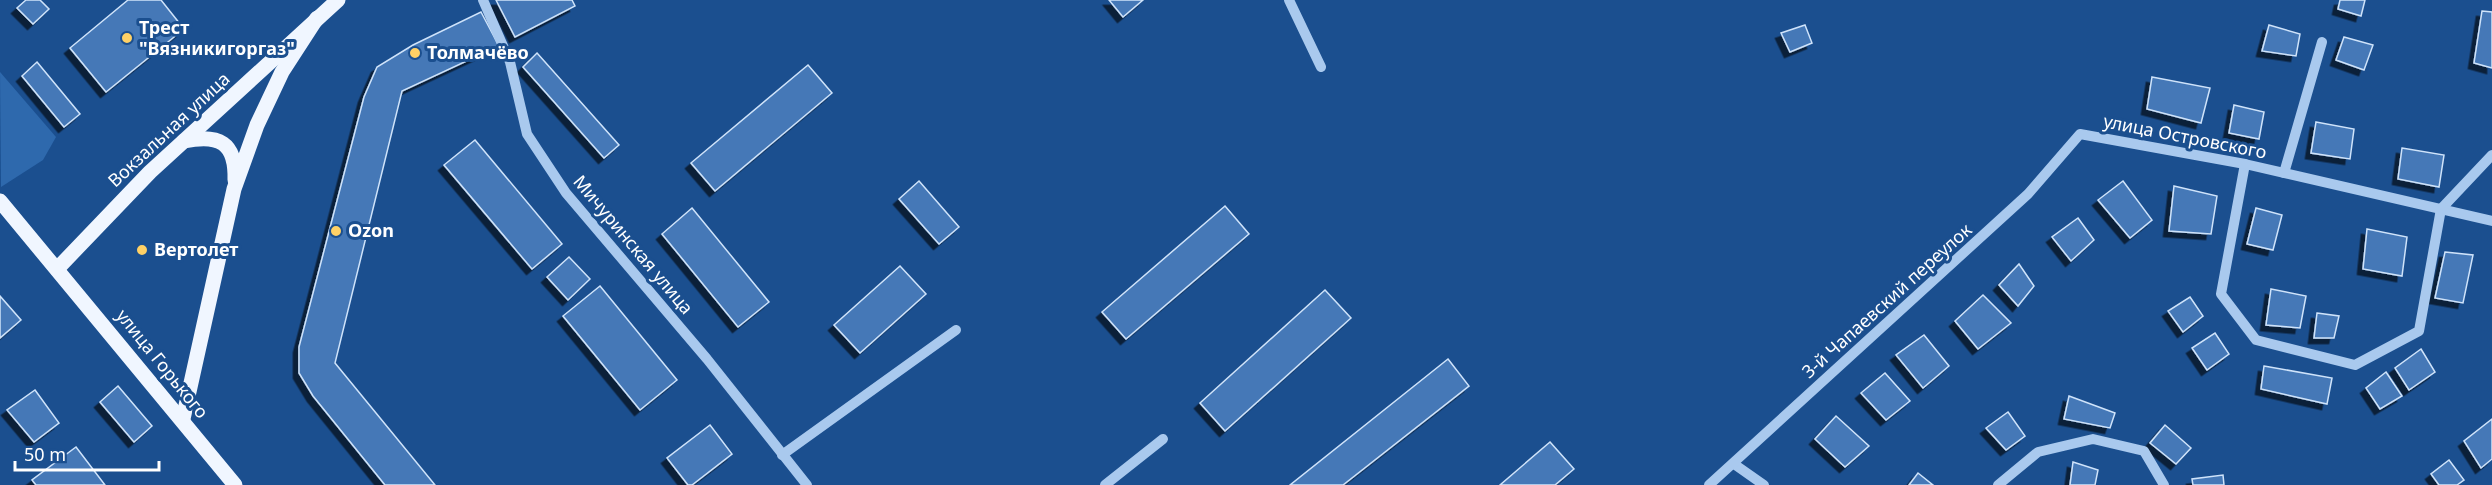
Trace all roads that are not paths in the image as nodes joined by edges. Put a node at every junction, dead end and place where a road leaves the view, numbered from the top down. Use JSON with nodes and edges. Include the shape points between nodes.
{"nodes":[{"id":1,"x":338,"y":0,"type":"edge"},
{"id":2,"x":483,"y":0,"type":"edge"},
{"id":3,"x":1289,"y":0,"type":"edge"},
{"id":4,"x":317,"y":18,"type":"junction"},
{"id":5,"x":2322,"y":42,"type":"dead end"},
{"id":6,"x":1321,"y":67,"type":"dead end"},
{"id":7,"x":2080,"y":134,"type":"joint"},
{"id":8,"x":184,"y":141,"type":"junction"},
{"id":9,"x":2492,"y":155,"type":"edge"},
{"id":10,"x":2246,"y":164,"type":"junction"},
{"id":11,"x":2284,"y":173,"type":"junction"},
{"id":12,"x":234,"y":189,"type":"junction"},
{"id":13,"x":0,"y":201,"type":"edge"},
{"id":14,"x":2441,"y":209,"type":"junction"},
{"id":15,"x":2492,"y":221,"type":"edge"},
{"id":16,"x":57,"y":269,"type":"junction"},
{"id":17,"x":956,"y":330,"type":"dead end"},
{"id":18,"x":183,"y":419,"type":"junction"},
{"id":19,"x":1163,"y":439,"type":"dead end"},
{"id":20,"x":782,"y":455,"type":"junction"},
{"id":21,"x":1734,"y":464,"type":"junction"},
{"id":22,"x":235,"y":485,"type":"edge"},
{"id":23,"x":807,"y":485,"type":"edge"},
{"id":24,"x":1106,"y":485,"type":"edge"},
{"id":25,"x":1709,"y":485,"type":"edge"},
{"id":26,"x":1764,"y":485,"type":"edge"},
{"id":27,"x":1998,"y":485,"type":"edge"},
{"id":28,"x":2164,"y":485,"type":"edge"}],
"edges":[{"from":1,"to":4,"type":"main road","name":"Вокзальная улица"},
{"from":2,"to":20,"type":"street","name":"Мичуринская улица","via":[[510,62],[527,134],[566,193],[707,359]]},
{"from":3,"to":6,"type":"street"},
{"from":4,"to":8,"type":"main road","name":"Вокзальная улица"},
{"from":4,"to":12,"type":"main road","via":[[282,72],[257,125]]},
{"from":5,"to":11,"type":"street","name":"улица Островского"},
{"from":7,"to":10,"type":"street","name":"улица Островского"},
{"from":7,"to":21,"type":"street","name":"3-й Чапаевский переулок","via":[[2028,194]]},
{"from":8,"to":12,"type":"main road","via":[[204,137],[228,147],[235,163]]},
{"from":8,"to":16,"type":"main road","name":"Вокзальная улица"},
{"from":9,"to":14,"type":"street"},
{"from":10,"to":11,"type":"street","name":"улица Островского"},
{"from":10,"to":14,"type":"street","via":[[2221,294],[2256,340],[2355,364],[2419,331]]},
{"from":11,"to":14,"type":"street","name":"улица Островского"},
{"from":12,"to":18,"type":"main road"},
{"from":13,"to":16,"type":"main road","name":"улица Горького"},
{"from":14,"to":15,"type":"street","name":"улица Островского"},
{"from":16,"to":18,"type":"main road","name":"улица Горького"},
{"from":17,"to":20,"type":"street"},
{"from":18,"to":22,"type":"main road","name":"улица Горького"},
{"from":19,"to":24,"type":"street"},
{"from":20,"to":23,"type":"street","name":"Мичуринская улица"},
{"from":21,"to":25,"type":"street","name":"3-й Чапаевский переулок"},
{"from":21,"to":26,"type":"street"},
{"from":27,"to":28,"type":"street","via":[[2038,452],[2093,439],[2144,451]]}]}
